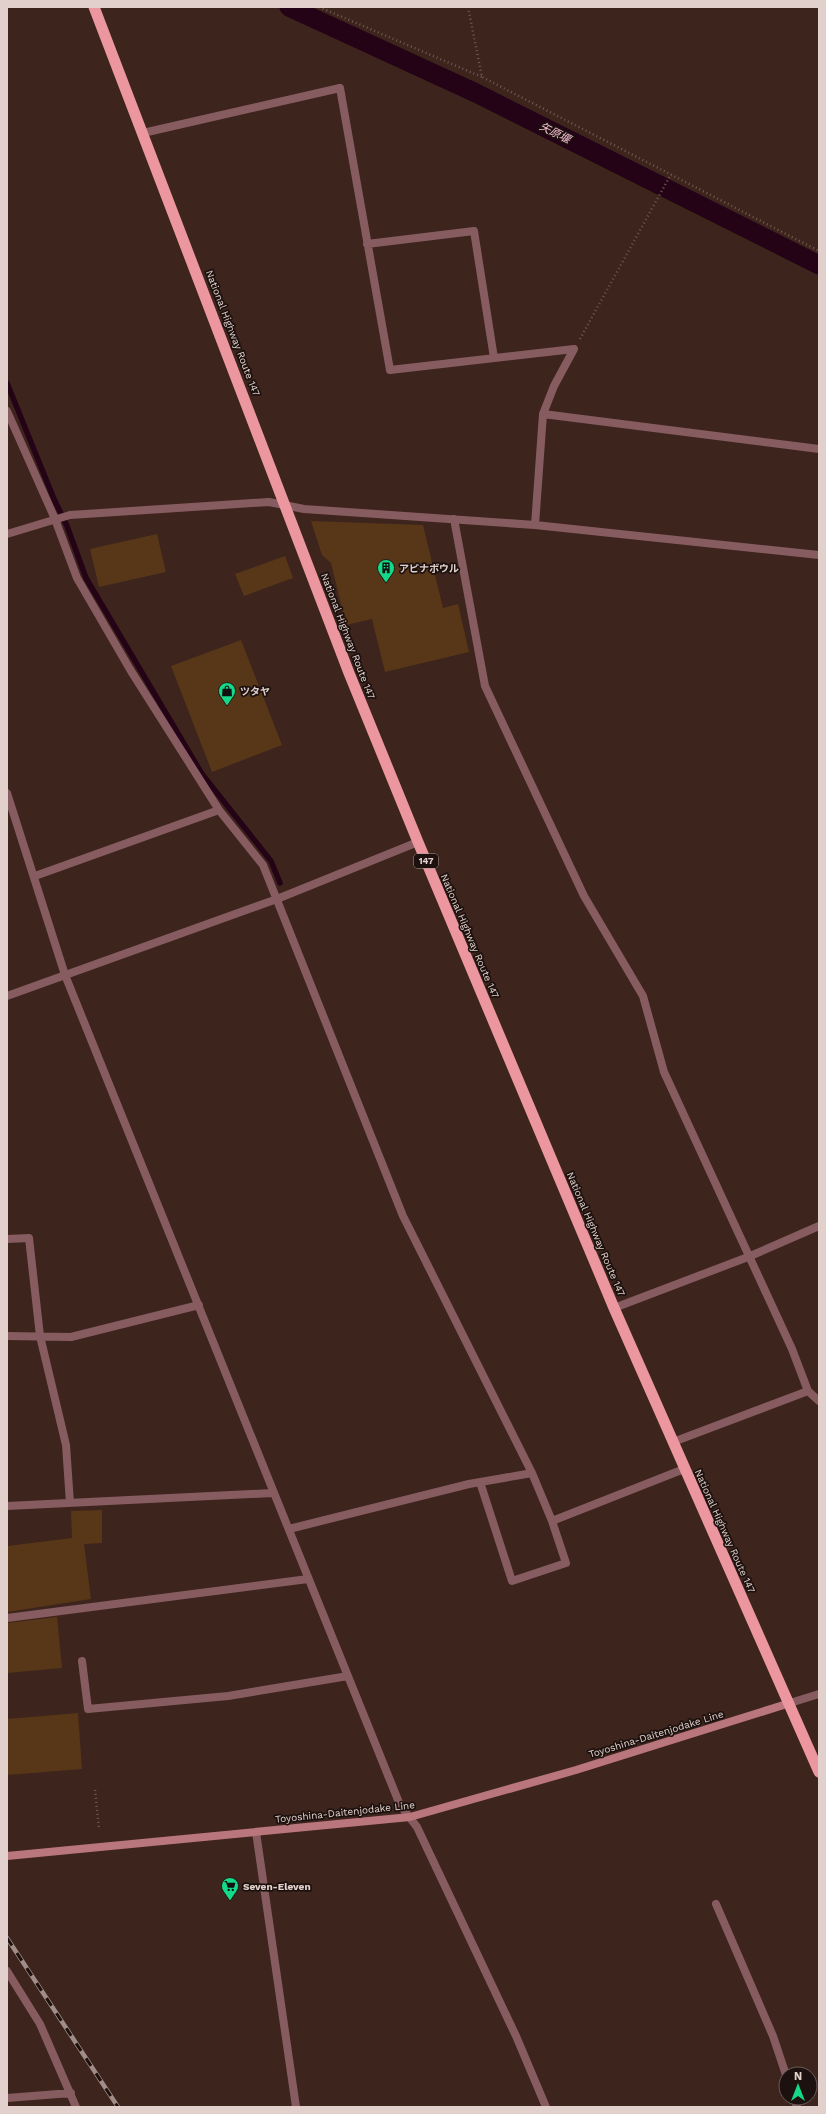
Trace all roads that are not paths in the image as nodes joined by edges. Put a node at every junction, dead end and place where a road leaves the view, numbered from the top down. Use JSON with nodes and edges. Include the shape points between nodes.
{"nodes":[{"id":1,"x":94,"y":7,"type":"edge"},
{"id":2,"x":143,"y":133,"type":"junction"},
{"id":3,"x":367,"y":244,"type":"junction"},
{"id":4,"x":494,"y":358,"type":"junction"},
{"id":5,"x":7,"y":412,"type":"edge"},
{"id":6,"x":543,"y":414,"type":"junction"},
{"id":7,"x":819,"y":449,"type":"edge"},
{"id":8,"x":286,"y":506,"type":"junction"},
{"id":9,"x":55,"y":519,"type":"junction"},
{"id":10,"x":454,"y":519,"type":"junction"},
{"id":11,"x":535,"y":525,"type":"junction"},
{"id":12,"x":7,"y":534,"type":"edge"},
{"id":13,"x":819,"y":555,"type":"edge"},
{"id":14,"x":7,"y":793,"type":"edge"},
{"id":15,"x":9,"y":805,"type":"edge"},
{"id":16,"x":219,"y":810,"type":"junction"},
{"id":17,"x":418,"y":842,"type":"junction"},
{"id":18,"x":35,"y":876,"type":"junction"},
{"id":19,"x":277,"y":898,"type":"junction"},
{"id":20,"x":65,"y":975,"type":"junction"},
{"id":21,"x":7,"y":996,"type":"edge"},
{"id":22,"x":819,"y":1226,"type":"edge"},
{"id":23,"x":7,"y":1239,"type":"edge"},
{"id":24,"x":748,"y":1257,"type":"junction"},
{"id":25,"x":199,"y":1305,"type":"junction"},
{"id":26,"x":614,"y":1308,"type":"junction"},
{"id":27,"x":7,"y":1336,"type":"edge"},
{"id":28,"x":40,"y":1336,"type":"junction"},
{"id":29,"x":808,"y":1391,"type":"junction"},
{"id":30,"x":819,"y":1401,"type":"edge"},
{"id":31,"x":673,"y":1442,"type":"junction"},
{"id":32,"x":684,"y":1469,"type":"junction"},
{"id":33,"x":532,"y":1473,"type":"junction"},
{"id":34,"x":480,"y":1482,"type":"junction"},
{"id":35,"x":273,"y":1493,"type":"junction"},
{"id":36,"x":70,"y":1504,"type":"junction"},
{"id":37,"x":7,"y":1506,"type":"edge"},
{"id":38,"x":552,"y":1520,"type":"junction"},
{"id":39,"x":289,"y":1530,"type":"junction"},
{"id":40,"x":308,"y":1579,"type":"junction"},
{"id":41,"x":7,"y":1618,"type":"edge"},
{"id":42,"x":82,"y":1661,"type":"dead end"},
{"id":43,"x":348,"y":1676,"type":"junction"},
{"id":44,"x":819,"y":1694,"type":"edge"},
{"id":45,"x":790,"y":1703,"type":"junction"},
{"id":46,"x":819,"y":1772,"type":"edge"},
{"id":47,"x":410,"y":1817,"type":"junction"},
{"id":48,"x":256,"y":1832,"type":"junction"},
{"id":49,"x":7,"y":1856,"type":"edge"},
{"id":50,"x":716,"y":1904,"type":"dead end"},
{"id":51,"x":7,"y":1971,"type":"edge"},
{"id":52,"x":783,"y":2066,"type":"edge"},
{"id":53,"x":71,"y":2093,"type":"junction"},
{"id":54,"x":7,"y":2098,"type":"edge"},
{"id":55,"x":76,"y":2107,"type":"edge"},
{"id":56,"x":296,"y":2107,"type":"edge"},
{"id":57,"x":546,"y":2107,"type":"edge"}],
"edges":[{"from":1,"to":2,"type":"highway","name":"National Highway Route 147","number":"147"},
{"from":2,"to":3,"type":"street","via":[[340,88]]},
{"from":2,"to":8,"type":"highway","name":"National Highway Route 147","number":"147"},
{"from":3,"to":4,"type":"street","via":[[390,370]]},
{"from":3,"to":4,"type":"street","via":[[474,231]]},
{"from":4,"to":6,"type":"street","via":[[574,348]]},
{"from":5,"to":9,"type":"street"},
{"from":6,"to":7,"type":"street"},
{"from":6,"to":11,"type":"street"},
{"from":8,"to":9,"type":"street","via":[[268,502],[70,515]]},
{"from":8,"to":10,"type":"street"},
{"from":8,"to":17,"type":"highway","name":"National Highway Route 147","number":"147","via":[[349,673]]},
{"from":9,"to":12,"type":"street"},
{"from":9,"to":16,"type":"street","via":[[77,578],[131,671]]},
{"from":10,"to":11,"type":"street"},
{"from":10,"to":24,"type":"street","via":[[485,686],[584,896],[643,996],[664,1072]]},
{"from":11,"to":13,"type":"street"},
{"from":14,"to":15,"type":"street"},
{"from":15,"to":18,"type":"street"},
{"from":16,"to":18,"type":"street"},
{"from":16,"to":19,"type":"street","via":[[264,865]]},
{"from":17,"to":19,"type":"street"},
{"from":17,"to":26,"type":"highway","name":"National Highway Route 147","number":"147"},
{"from":18,"to":20,"type":"street"},
{"from":19,"to":20,"type":"street"},
{"from":19,"to":33,"type":"street","via":[[404,1216]]},
{"from":20,"to":21,"type":"street"},
{"from":20,"to":25,"type":"street"},
{"from":22,"to":24,"type":"street"},
{"from":23,"to":28,"type":"street","via":[[29,1238]]},
{"from":24,"to":26,"type":"street"},
{"from":24,"to":29,"type":"street","via":[[792,1349]]},
{"from":25,"to":28,"type":"street","via":[[71,1337]]},
{"from":25,"to":35,"type":"street"},
{"from":26,"to":31,"type":"highway","name":"National Highway Route 147","number":"147"},
{"from":27,"to":28,"type":"street"},
{"from":28,"to":36,"type":"street","via":[[66,1445]]},
{"from":29,"to":30,"type":"street"},
{"from":29,"to":31,"type":"street"},
{"from":31,"to":32,"type":"highway","name":"National Highway Route 147","number":"147"},
{"from":32,"to":38,"type":"street"},
{"from":32,"to":45,"type":"highway","name":"National Highway Route 147","number":"147"},
{"from":33,"to":34,"type":"street"},
{"from":33,"to":38,"type":"street"},
{"from":34,"to":38,"type":"street","via":[[512,1581],[566,1563]]},
{"from":34,"to":39,"type":"street"},
{"from":35,"to":36,"type":"street"},
{"from":35,"to":39,"type":"street"},
{"from":36,"to":37,"type":"street"},
{"from":39,"to":40,"type":"street"},
{"from":40,"to":41,"type":"street"},
{"from":40,"to":43,"type":"street"},
{"from":42,"to":43,"type":"street","via":[[88,1709],[228,1696]]},
{"from":43,"to":47,"type":"street","via":[[400,1805]]},
{"from":44,"to":45,"type":"street"},
{"from":45,"to":46,"type":"highway","name":"National Highway Route 147","number":"147"},
{"from":45,"to":47,"type":"main road","name":"Toyoshina-Daitenjodake Line","via":[[576,1770]]},
{"from":47,"to":48,"type":"main road","name":"Toyoshina-Daitenjodake Line"},
{"from":47,"to":57,"type":"street","via":[[516,2036]]},
{"from":48,"to":49,"type":"main road","name":"Toyoshina-Daitenjodake Line"},
{"from":48,"to":56,"type":"street"},
{"from":50,"to":52,"type":"street","via":[[773,2036]]},
{"from":51,"to":53,"type":"street","via":[[40,2024]]},
{"from":53,"to":54,"type":"street"},
{"from":53,"to":55,"type":"street"}]}
